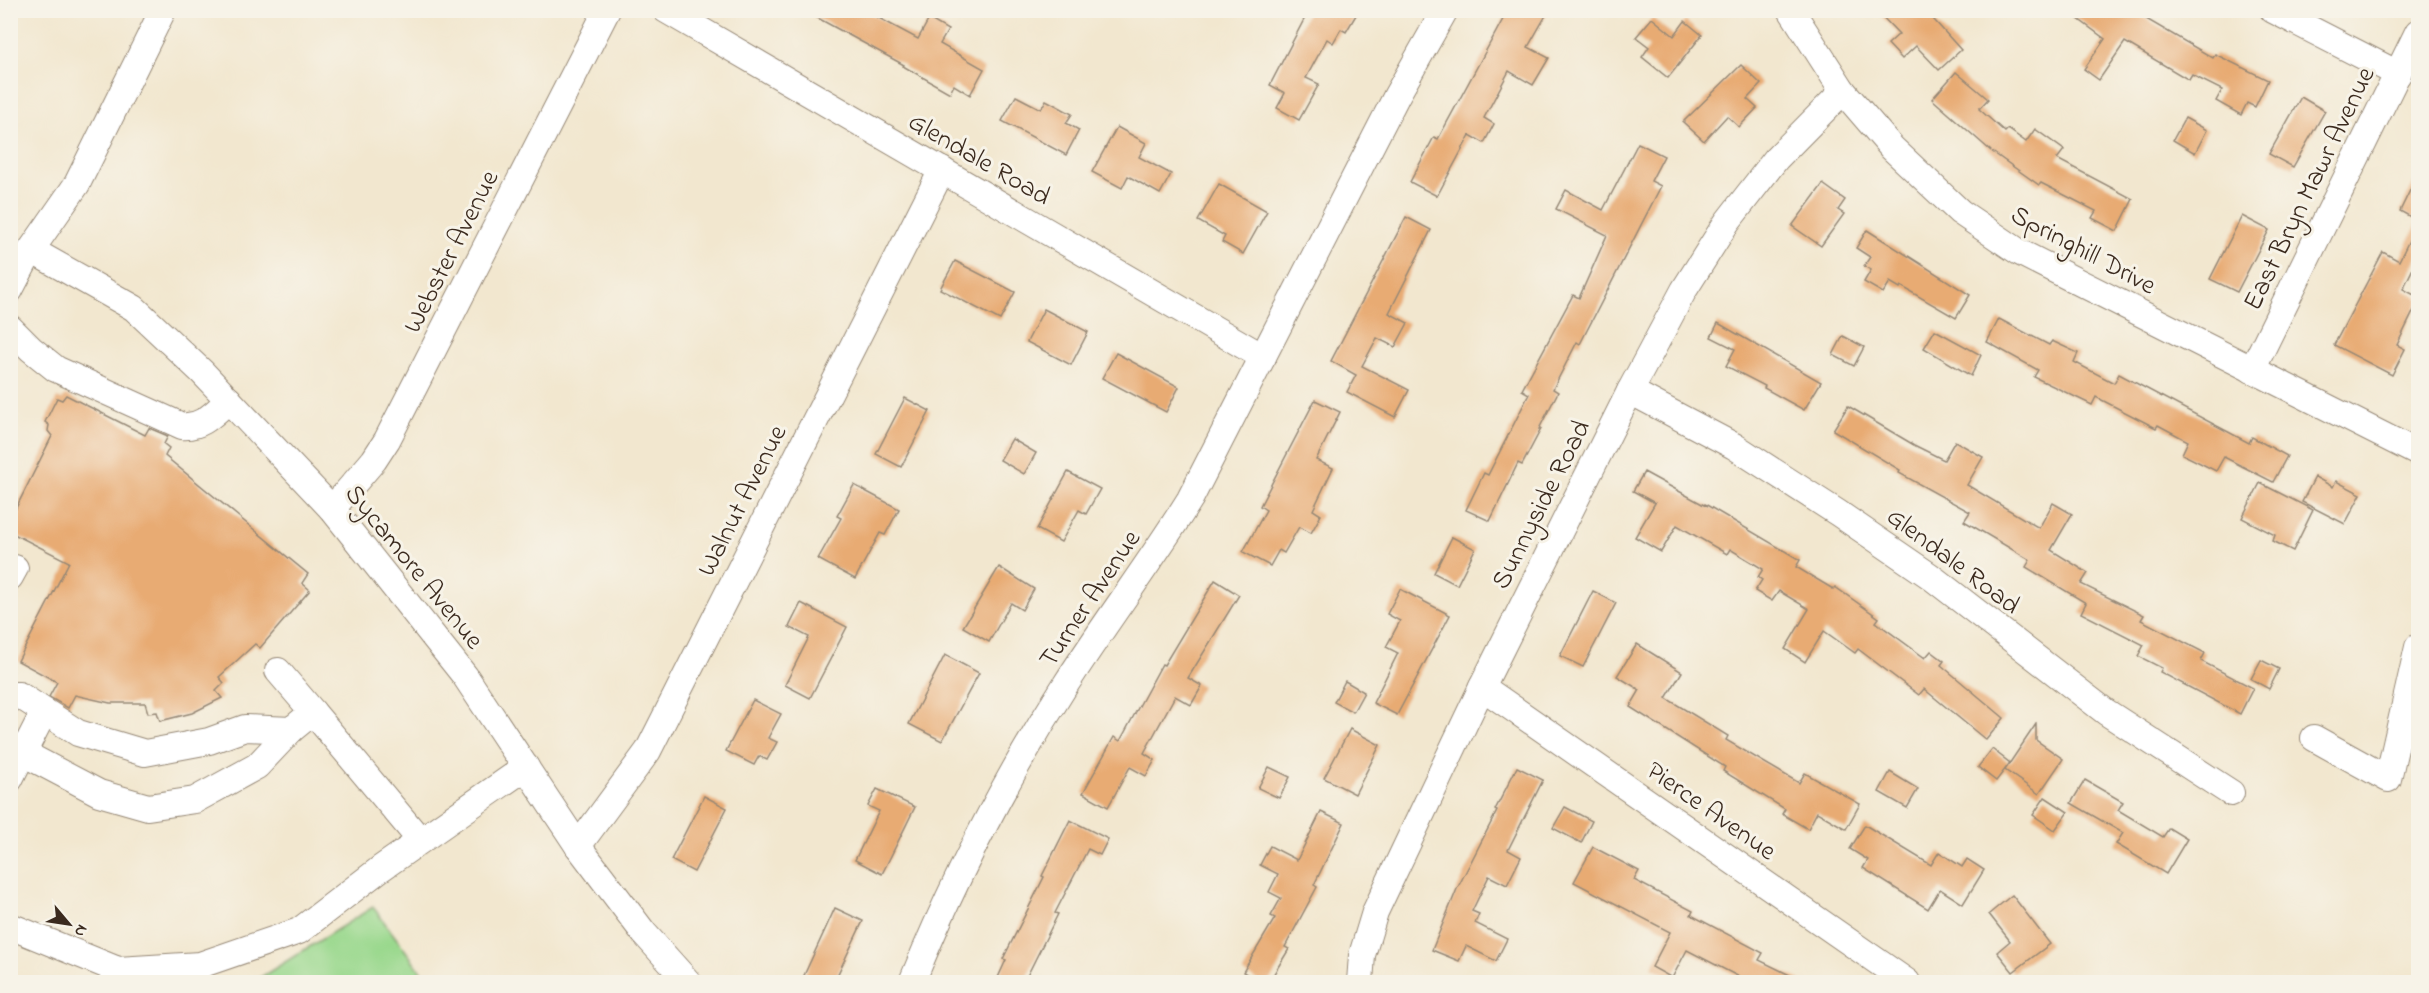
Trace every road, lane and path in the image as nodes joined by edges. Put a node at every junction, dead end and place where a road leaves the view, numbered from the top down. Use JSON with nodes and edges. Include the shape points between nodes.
{"nodes":[{"id":1,"x":163,"y":10,"type":"edge"},
{"id":2,"x":607,"y":10,"type":"edge"},
{"id":3,"x":666,"y":10,"type":"edge"},
{"id":4,"x":1445,"y":10,"type":"edge"},
{"id":5,"x":1791,"y":10,"type":"edge"},
{"id":6,"x":2272,"y":10,"type":"edge"},
{"id":7,"x":2418,"y":32,"type":"edge"},
{"id":8,"x":2398,"y":74,"type":"junction"},
{"id":9,"x":1843,"y":91,"type":"junction"},
{"id":10,"x":942,"y":170,"type":"junction"},
{"id":11,"x":31,"y":250,"type":"junction"},
{"id":12,"x":10,"y":290,"type":"edge"},
{"id":13,"x":10,"y":328,"type":"edge"},
{"id":14,"x":1263,"y":357,"type":"junction"},
{"id":15,"x":2252,"y":370,"type":"junction"},
{"id":16,"x":1630,"y":391,"type":"junction"},
{"id":17,"x":229,"y":400,"type":"junction"},
{"id":18,"x":2418,"y":453,"type":"edge"},
{"id":19,"x":332,"y":509,"type":"junction"},
{"id":20,"x":2418,"y":647,"type":"edge"},
{"id":21,"x":278,"y":671,"type":"dead end"},
{"id":22,"x":1482,"y":687,"type":"junction"},
{"id":23,"x":10,"y":695,"type":"edge"},
{"id":24,"x":45,"y":712,"type":"junction"},
{"id":25,"x":313,"y":712,"type":"junction"},
{"id":26,"x":291,"y":730,"type":"junction"},
{"id":27,"x":2314,"y":738,"type":"dead end"},
{"id":28,"x":17,"y":749,"type":"edge"},
{"id":29,"x":526,"y":767,"type":"junction"},
{"id":30,"x":10,"y":779,"type":"edge"},
{"id":31,"x":2231,"y":793,"type":"dead end"},
{"id":32,"x":420,"y":840,"type":"junction"},
{"id":33,"x":578,"y":846,"type":"junction"},
{"id":34,"x":10,"y":926,"type":"edge"},
{"id":35,"x":120,"y":976,"type":"edge"},
{"id":36,"x":688,"y":982,"type":"edge"},
{"id":37,"x":912,"y":982,"type":"edge"},
{"id":38,"x":1360,"y":982,"type":"edge"},
{"id":39,"x":1907,"y":982,"type":"edge"}],
"edges":[{"from":1,"to":11,"type":"street","via":[[77,184]]},
{"from":2,"to":19,"type":"street","name":"Webster Avenue","via":[[387,440]]},
{"from":3,"to":10,"type":"street","name":"Glendale Road"},
{"from":4,"to":14,"type":"street","name":"Turner Avenue"},
{"from":5,"to":9,"type":"street","name":"Springhill Drive"},
{"from":6,"to":8,"type":"street"},
{"from":7,"to":8,"type":"street","name":"East Bryn Mawr Avenue"},
{"from":8,"to":15,"type":"street","name":"East Bryn Mawr Avenue"},
{"from":9,"to":15,"type":"street","name":"Springhill Drive","via":[[1909,167],[1960,212],[2009,245]]},
{"from":9,"to":16,"type":"street","name":"Sunnyside Road","via":[[1776,159],[1726,222]]},
{"from":10,"to":14,"type":"street","name":"Glendale Road"},
{"from":10,"to":33,"type":"street","name":"Walnut Avenue","via":[[648,751]]},
{"from":11,"to":12,"type":"street"},
{"from":11,"to":17,"type":"street","name":"Sycamore Avenue","via":[[134,308]]},
{"from":13,"to":17,"type":"street","via":[[57,369],[182,426],[194,427]]},
{"from":14,"to":37,"type":"street","name":"Turner Avenue","via":[[1190,499],[1065,684],[992,809]]},
{"from":15,"to":18,"type":"street","name":"Springhill Drive"},
{"from":16,"to":22,"type":"street","name":"Sunnyside Road"},
{"from":16,"to":31,"type":"street","name":"Glendale Road","via":[[1734,446],[1838,513],[1930,576],[2106,712]]},
{"from":17,"to":19,"type":"street","name":"Sycamore Avenue"},
{"from":19,"to":29,"type":"street","name":"Sycamore Avenue","via":[[465,676]]},
{"from":20,"to":27,"type":"street","via":[[2388,779]]},
{"from":21,"to":25,"type":"street"},
{"from":22,"to":38,"type":"street","name":"Sunnyside Road","via":[[1375,912],[1362,955]]},
{"from":22,"to":39,"type":"street","name":"Pierce Avenue"},
{"from":23,"to":24,"type":"street","via":[[19,695]]},
{"from":24,"to":26,"type":"street","via":[[78,733],[145,753],[209,741],[245,728]]},
{"from":24,"to":28,"type":"street"},
{"from":25,"to":26,"type":"street"},
{"from":25,"to":32,"type":"street"},
{"from":26,"to":28,"type":"street","via":[[257,766],[195,800],[148,807],[99,793]]},
{"from":28,"to":30,"type":"street"},
{"from":29,"to":32,"type":"street"},
{"from":29,"to":33,"type":"street","name":"Sycamore Avenue"},
{"from":32,"to":35,"type":"street","via":[[299,931],[200,965]]},
{"from":33,"to":36,"type":"street","name":"Sycamore Avenue","via":[[644,933]]},
{"from":34,"to":35,"type":"street"}]}
